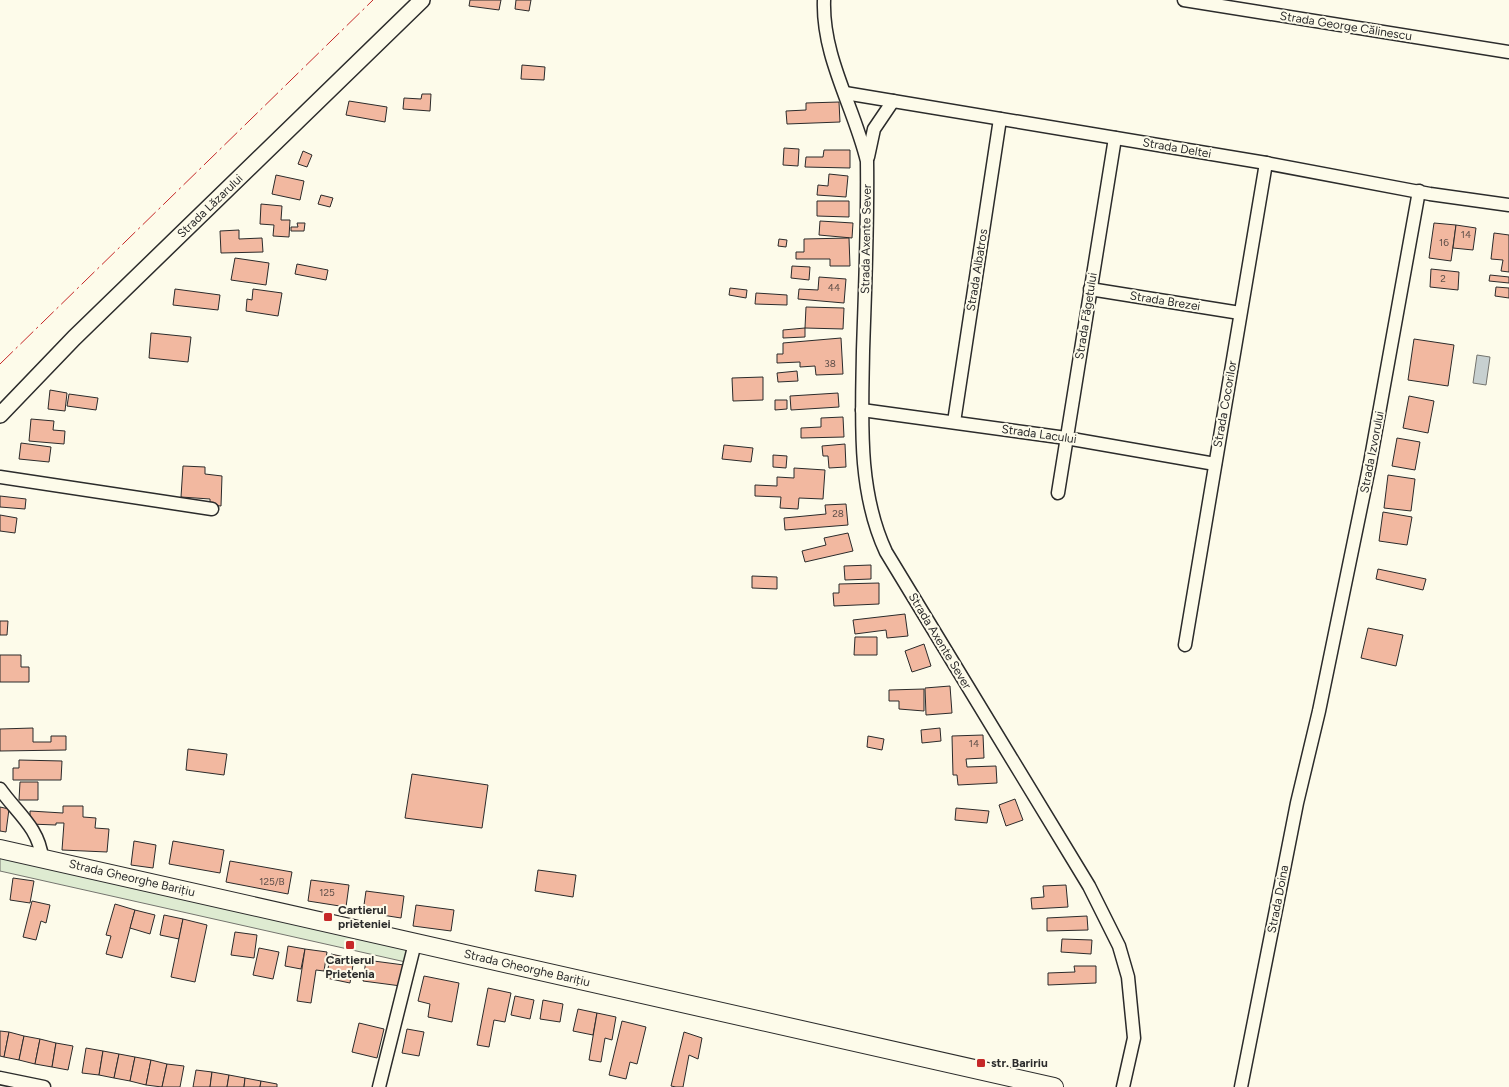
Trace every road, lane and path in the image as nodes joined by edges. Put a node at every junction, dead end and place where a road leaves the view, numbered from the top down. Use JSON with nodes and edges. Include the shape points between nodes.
{"nodes":[{"id":1,"x":422,"y":0,"type":"edge"},
{"id":2,"x":824,"y":0,"type":"edge"},
{"id":3,"x":1184,"y":0,"type":"edge"},
{"id":4,"x":1509,"y":52,"type":"edge"},
{"id":5,"x":845,"y":93,"type":"junction"},
{"id":6,"x":893,"y":101,"type":"junction"},
{"id":7,"x":1000,"y":119,"type":"junction"},
{"id":8,"x":1115,"y":138,"type":"junction"},
{"id":9,"x":867,"y":162,"type":"junction"},
{"id":10,"x":1266,"y":163,"type":"junction"},
{"id":11,"x":1419,"y":191,"type":"junction"},
{"id":12,"x":1509,"y":205,"type":"edge"},
{"id":13,"x":1090,"y":289,"type":"junction"},
{"id":14,"x":1240,"y":313,"type":"junction"},
{"id":15,"x":862,"y":410,"type":"junction"},
{"id":16,"x":0,"y":415,"type":"edge"},
{"id":17,"x":954,"y":422,"type":"junction"},
{"id":18,"x":1066,"y":438,"type":"junction"},
{"id":19,"x":1215,"y":464,"type":"junction"},
{"id":20,"x":0,"y":477,"type":"edge"},
{"id":21,"x":1058,"y":493,"type":"dead end"},
{"id":22,"x":212,"y":509,"type":"dead end"},
{"id":23,"x":1185,"y":645,"type":"dead end"},
{"id":24,"x":1318,"y":712,"type":"joint"},
{"id":25,"x":0,"y":789,"type":"edge"},
{"id":26,"x":0,"y":849,"type":"edge"},
{"id":27,"x":42,"y":858,"type":"junction"},
{"id":28,"x":415,"y":943,"type":"junction"},
{"id":29,"x":0,"y":1078,"type":"edge"},
{"id":30,"x":44,"y":1087,"type":"edge"},
{"id":31,"x":379,"y":1087,"type":"edge"},
{"id":32,"x":1054,"y":1087,"type":"edge"},
{"id":33,"x":1123,"y":1087,"type":"edge"},
{"id":34,"x":1241,"y":1087,"type":"edge"}],
"edges":[{"from":1,"to":16,"type":"street","name":"Strada Lăzarului","via":[[74,338]]},
{"from":2,"to":5,"type":"street","name":"Strada Axente Sever","via":[[827,43]]},
{"from":3,"to":4,"type":"street","name":"Strada George Călinescu"},
{"from":5,"to":6,"type":"street","name":"Strada Deltei"},
{"from":5,"to":9,"type":"street","name":"Strada Axente Sever"},
{"from":6,"to":7,"type":"street","name":"Strada Deltei"},
{"from":6,"to":9,"type":"street","name":"Strada Axente Sever","via":[[874,129]]},
{"from":7,"to":8,"type":"street","name":"Strada Deltei"},
{"from":7,"to":17,"type":"street","name":"Strada Albatros"},
{"from":8,"to":10,"type":"street","name":"Strada Deltei"},
{"from":8,"to":13,"type":"street","name":"Strada Făgetului"},
{"from":9,"to":15,"type":"street","name":"Strada Axente Sever"},
{"from":10,"to":11,"type":"street","name":"Strada Deltei"},
{"from":10,"to":14,"type":"street","name":"Strada Cocorilor"},
{"from":11,"to":12,"type":"street","name":"Strada Deltei"},
{"from":11,"to":24,"type":"street","name":"Strada Izvorului","via":[[1370,463]]},
{"from":13,"to":14,"type":"street","name":"Strada Brezei"},
{"from":13,"to":18,"type":"street","name":"Strada Făgetului"},
{"from":14,"to":19,"type":"street","name":"Strada Cocorilor"},
{"from":15,"to":17,"type":"street","name":"Strada Lacului"},
{"from":15,"to":33,"type":"street","name":"Strada Axente Sever","via":[[869,500],[875,527],[886,552],[1089,886],[1119,946],[1128,977],[1134,1038]]},
{"from":17,"to":18,"type":"street","name":"Strada Lacului"},
{"from":18,"to":19,"type":"street","name":"Strada Lacului"},
{"from":18,"to":21,"type":"street","name":"Strada Făgetului"},
{"from":19,"to":23,"type":"street","name":"Strada Cocorilor"},
{"from":20,"to":22,"type":"street"},
{"from":24,"to":34,"type":"street","name":"Strada Doina"},
{"from":25,"to":27,"type":"street","via":[[33,829],[41,843]]},
{"from":26,"to":27,"type":"main road","name":"Strada Gheorghe Barițiu"},
{"from":27,"to":28,"type":"main road","name":"Strada Gheorghe Barițiu"},
{"from":28,"to":31,"type":"street"},
{"from":28,"to":32,"type":"main road","name":"Strada Gheorghe Barițiu"},
{"from":29,"to":30,"type":"street"}]}
